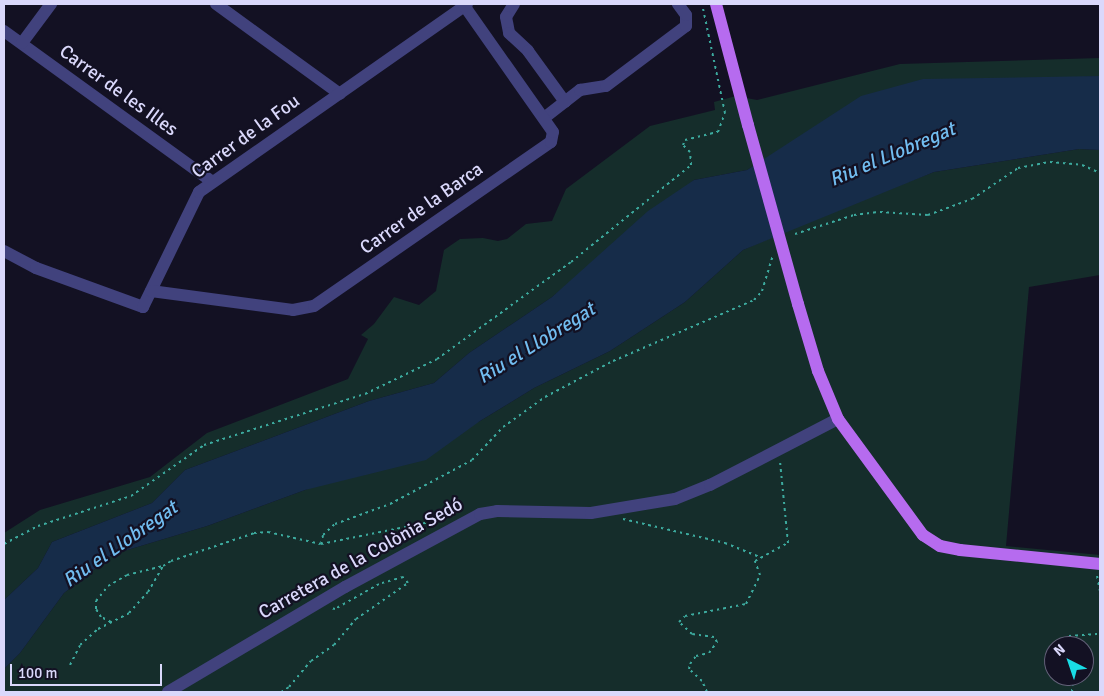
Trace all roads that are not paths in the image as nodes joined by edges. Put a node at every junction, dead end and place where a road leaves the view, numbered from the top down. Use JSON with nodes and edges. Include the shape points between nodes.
{"nodes":[{"id":1,"x":51,"y":4,"type":"edge"},
{"id":2,"x":216,"y":4,"type":"edge"},
{"id":3,"x":465,"y":4,"type":"edge"},
{"id":4,"x":514,"y":4,"type":"edge"},
{"id":5,"x":678,"y":4,"type":"edge"},
{"id":6,"x":716,"y":4,"type":"edge"},
{"id":7,"x":4,"y":30,"type":"edge"},
{"id":8,"x":22,"y":44,"type":"junction"},
{"id":9,"x":340,"y":94,"type":"junction"},
{"id":10,"x":565,"y":102,"type":"junction"},
{"id":11,"x":544,"y":118,"type":"junction"},
{"id":12,"x":211,"y":181,"type":"junction"},
{"id":13,"x":4,"y":251,"type":"edge"},
{"id":14,"x":151,"y":292,"type":"junction"},
{"id":15,"x":838,"y":419,"type":"junction"},
{"id":16,"x":1097,"y":564,"type":"edge"},
{"id":17,"x":168,"y":692,"type":"edge"}],
"edges":[{"from":1,"to":8,"type":"street"},
{"from":2,"to":9,"type":"street"},
{"from":3,"to":9,"type":"street","name":"Carrer de la Fou"},
{"from":3,"to":11,"type":"street","name":"Carrer de la Barca"},
{"from":4,"to":10,"type":"street","via":[[506,17],[509,33],[528,51]]},
{"from":5,"to":10,"type":"street","via":[[686,15],[686,26],[606,86],[580,90]]},
{"from":6,"to":15,"type":"main road","bridge":true,"via":[[798,304],[818,371]]},
{"from":7,"to":8,"type":"street","name":"Carrer de les Illes"},
{"from":8,"to":12,"type":"street","name":"Carrer de les Illes"},
{"from":9,"to":12,"type":"street","name":"Carrer de la Fou"},
{"from":10,"to":11,"type":"street"},
{"from":11,"to":14,"type":"street","name":"Carrer de la Barca","via":[[553,132],[551,142],[314,306],[293,310]]},
{"from":12,"to":14,"type":"street","name":"Carrer de la Fou","via":[[199,192]]},
{"from":13,"to":14,"type":"street","via":[[36,268],[143,306]]},
{"from":15,"to":16,"type":"main road","via":[[915,527],[934,542],[960,550]]},
{"from":15,"to":17,"type":"street","name":"Carretera de la Colònia Sedó","via":[[710,485],[674,499],[582,514],[497,511],[480,514],[320,602]]}]}
